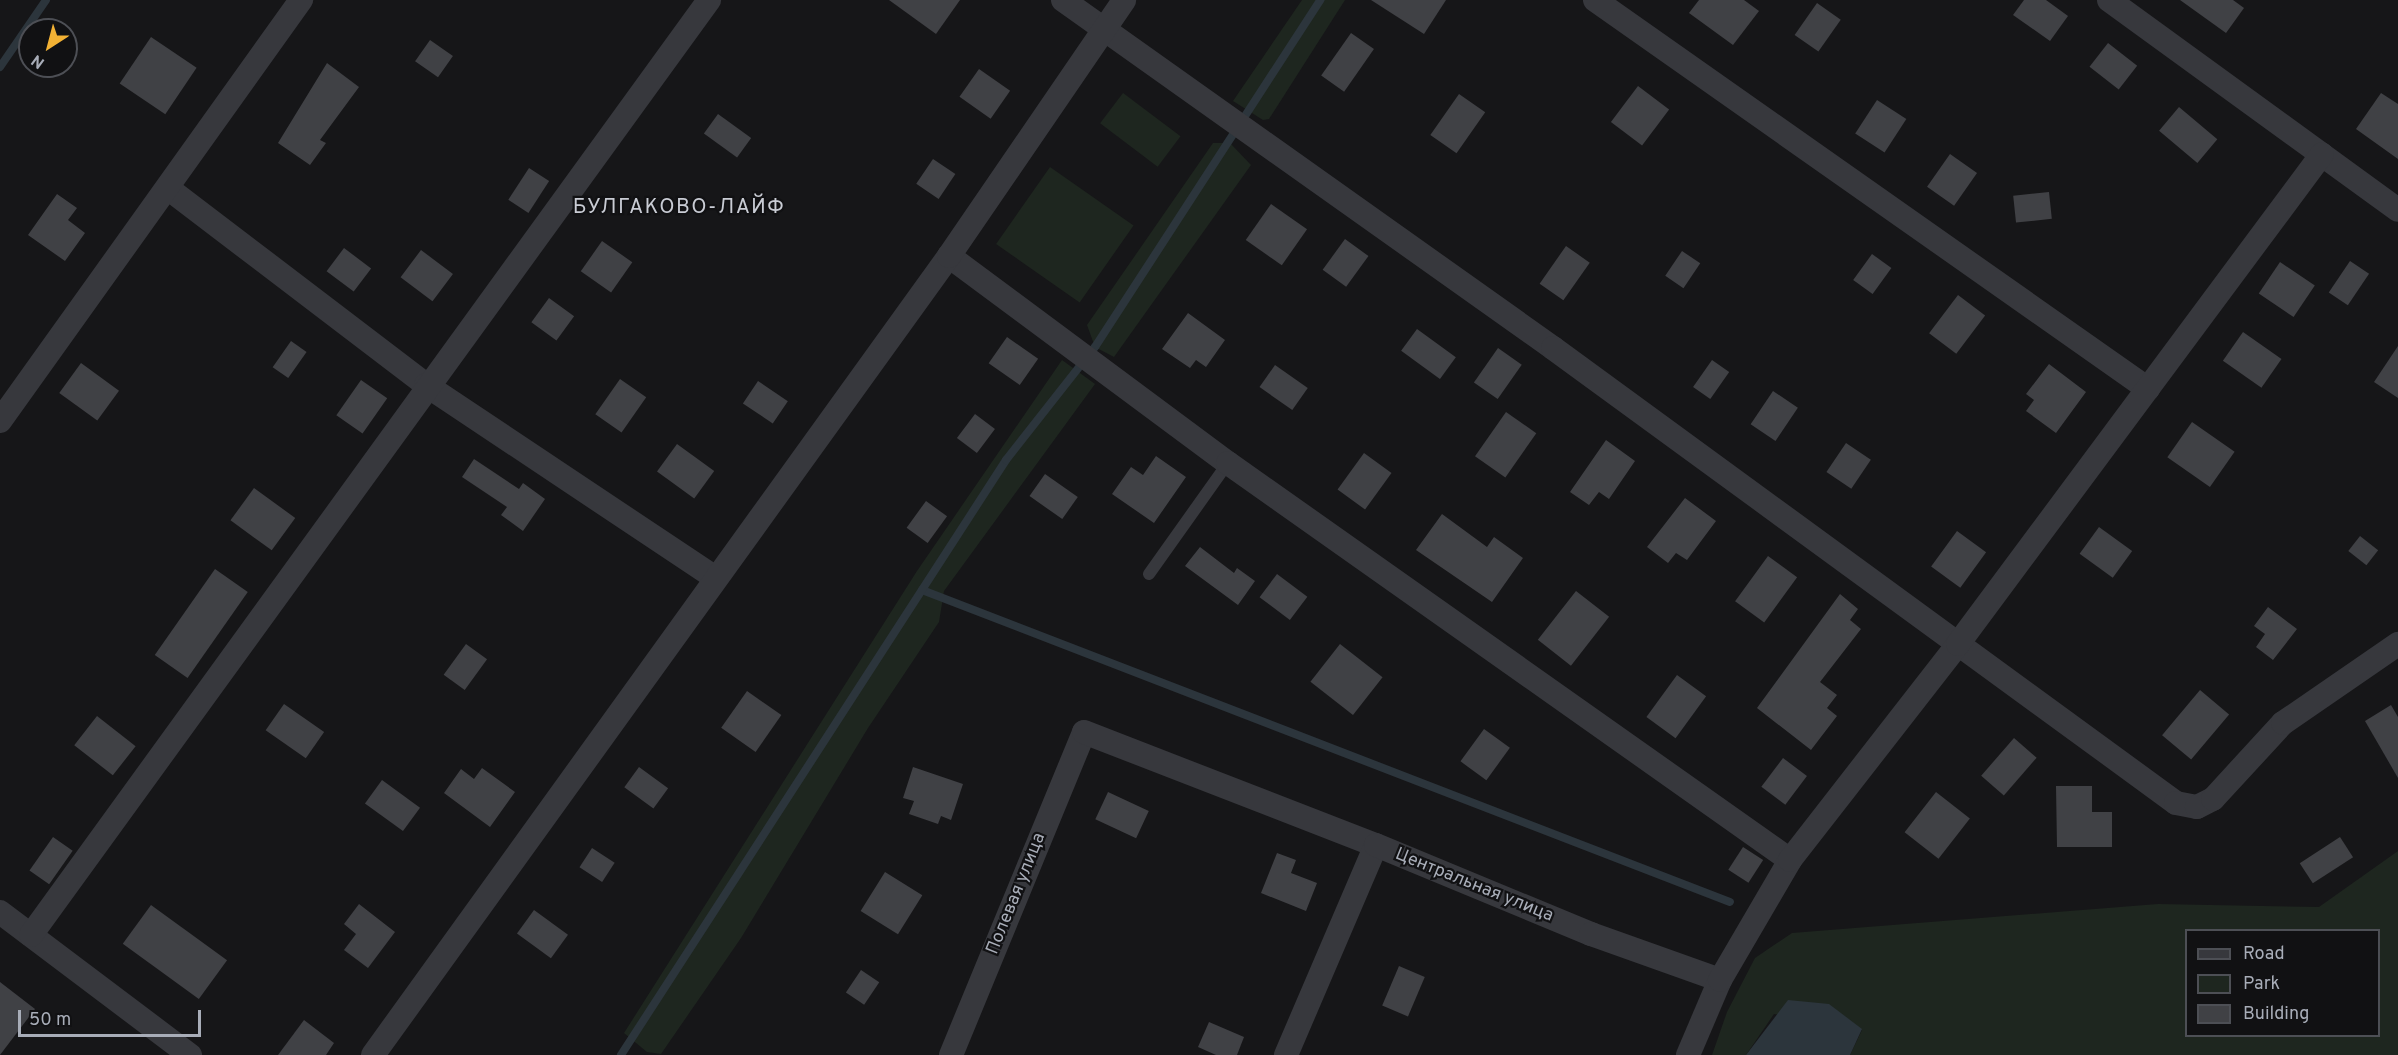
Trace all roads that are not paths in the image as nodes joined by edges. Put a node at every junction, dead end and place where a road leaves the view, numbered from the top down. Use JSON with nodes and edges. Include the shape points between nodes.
{"nodes":[{"id":1,"x":301,"y":0,"type":"edge"},
{"id":2,"x":709,"y":0,"type":"edge"},
{"id":3,"x":1063,"y":0,"type":"edge"},
{"id":4,"x":1124,"y":0,"type":"edge"},
{"id":5,"x":1595,"y":0,"type":"edge"},
{"id":6,"x":2109,"y":0,"type":"edge"},
{"id":7,"x":1103,"y":28,"type":"junction"},
{"id":8,"x":2322,"y":153,"type":"junction"},
{"id":9,"x":169,"y":189,"type":"junction"},
{"id":10,"x":2398,"y":210,"type":"edge"},
{"id":11,"x":949,"y":256,"type":"junction"},
{"id":12,"x":426,"y":385,"type":"junction"},
{"id":13,"x":2148,"y":389,"type":"junction"},
{"id":14,"x":0,"y":421,"type":"edge"},
{"id":15,"x":1228,"y":463,"type":"junction"},
{"id":16,"x":1149,"y":574,"type":"dead end"},
{"id":17,"x":715,"y":578,"type":"junction"},
{"id":18,"x":1958,"y":644,"type":"junction"},
{"id":19,"x":2398,"y":644,"type":"edge"},
{"id":20,"x":1376,"y":845,"type":"junction"},
{"id":21,"x":1790,"y":860,"type":"junction"},
{"id":22,"x":0,"y":912,"type":"edge"},
{"id":23,"x":31,"y":935,"type":"junction"},
{"id":24,"x":1720,"y":980,"type":"junction"},
{"id":25,"x":190,"y":1055,"type":"edge"},
{"id":26,"x":373,"y":1055,"type":"edge"},
{"id":27,"x":951,"y":1055,"type":"edge"},
{"id":28,"x":1286,"y":1055,"type":"edge"},
{"id":29,"x":1688,"y":1055,"type":"edge"}],
"edges":[{"from":1,"to":9,"type":"street"},
{"from":2,"to":12,"type":"street"},
{"from":3,"to":7,"type":"street"},
{"from":4,"to":7,"type":"street"},
{"from":5,"to":13,"type":"street"},
{"from":6,"to":8,"type":"street"},
{"from":7,"to":11,"type":"street"},
{"from":7,"to":18,"type":"street","via":[[1553,348]]},
{"from":8,"to":10,"type":"street"},
{"from":8,"to":13,"type":"street"},
{"from":9,"to":12,"type":"street"},
{"from":9,"to":14,"type":"street"},
{"from":11,"to":15,"type":"street"},
{"from":11,"to":17,"type":"street"},
{"from":12,"to":17,"type":"street"},
{"from":12,"to":23,"type":"street"},
{"from":13,"to":18,"type":"street"},
{"from":15,"to":16,"type":"lane"},
{"from":15,"to":21,"type":"street"},
{"from":17,"to":26,"type":"street"},
{"from":18,"to":19,"type":"street","via":[[2176,802],[2197,807],[2213,799],[2283,723]]},
{"from":18,"to":21,"type":"street"},
{"from":20,"to":24,"type":"street","name":"Центральная улица","via":[[1591,934]]},
{"from":20,"to":27,"type":"street","name":"Полевая улица","via":[[1084,732]]},
{"from":20,"to":28,"type":"street","name":"Центральная улица"},
{"from":21,"to":24,"type":"street"},
{"from":22,"to":23,"type":"street"},
{"from":23,"to":25,"type":"street"},
{"from":24,"to":29,"type":"street"}]}
